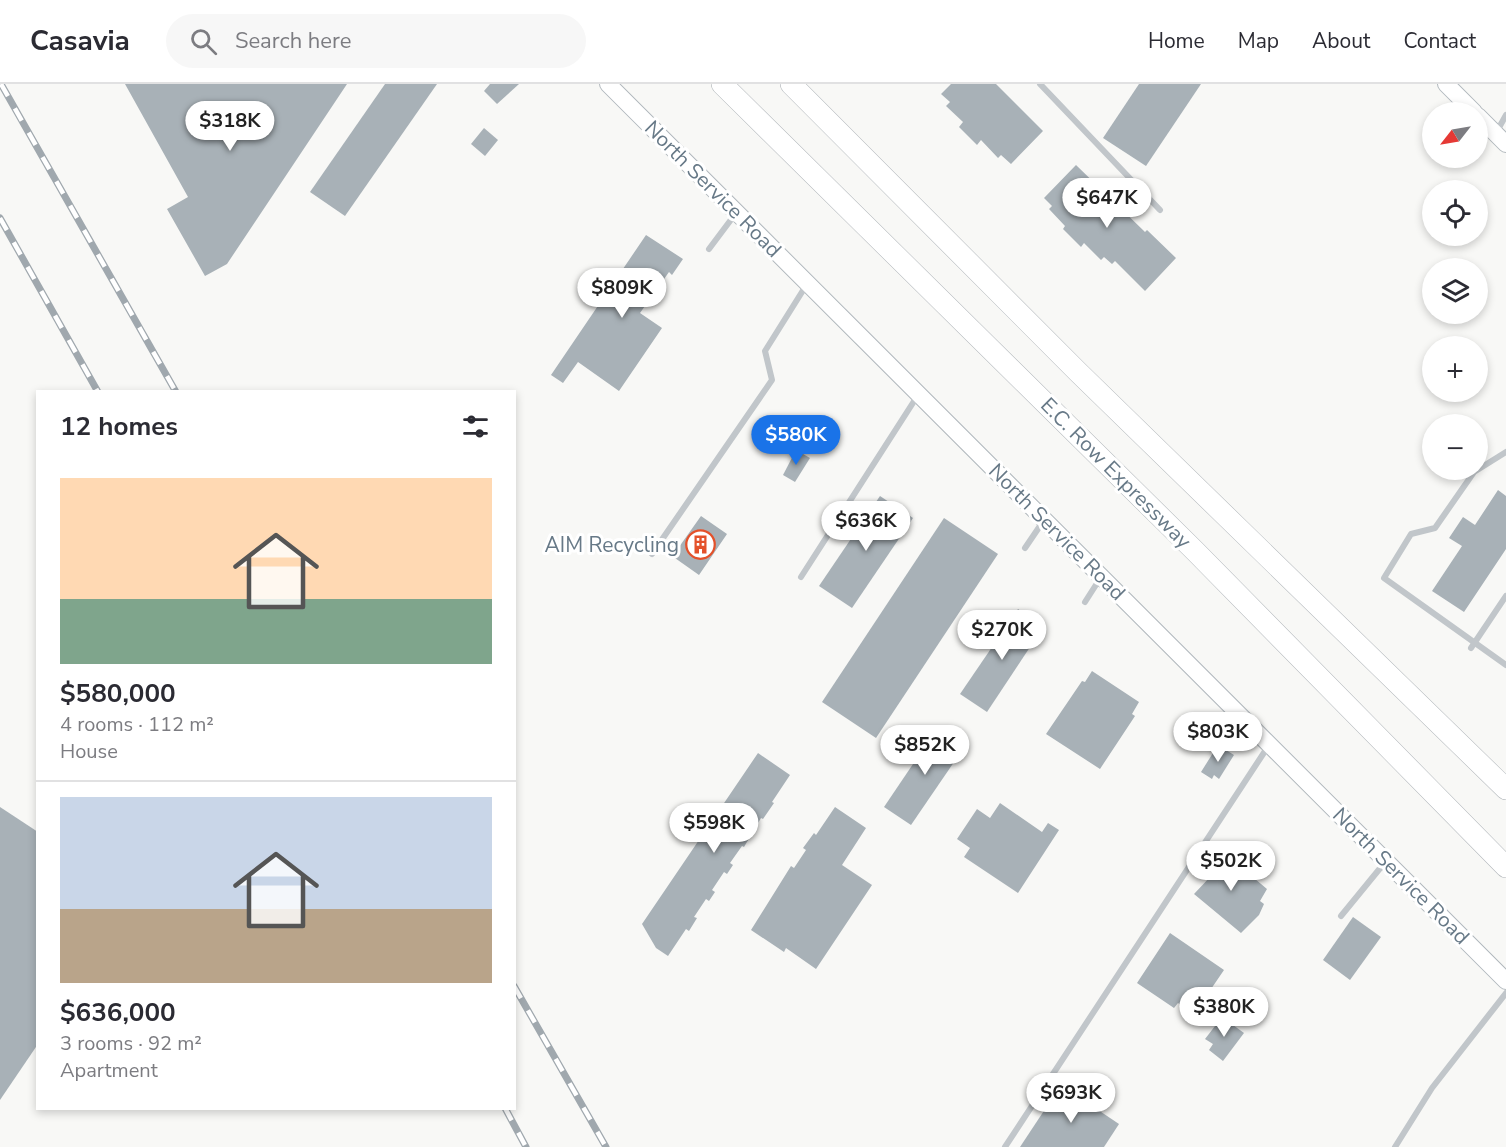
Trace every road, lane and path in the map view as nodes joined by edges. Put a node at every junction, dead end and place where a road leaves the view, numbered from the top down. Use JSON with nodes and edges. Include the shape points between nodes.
{"nodes":[{"id":1,"x":608,"y":84,"type":"edge"},
{"id":2,"x":722,"y":84,"type":"edge"},
{"id":3,"x":792,"y":84,"type":"edge"},
{"id":4,"x":1040,"y":84,"type":"edge"},
{"id":5,"x":1446,"y":84,"type":"edge"},
{"id":6,"x":1464,"y":102,"type":"edge"},
{"id":7,"x":1506,"y":115,"type":"edge"},
{"id":8,"x":1488,"y":126,"type":"edge"},
{"id":9,"x":1501,"y":139,"type":"edge"},
{"id":10,"x":1160,"y":210,"type":"dead end"},
{"id":11,"x":736,"y":213,"type":"junction"},
{"id":12,"x":710,"y":249,"type":"dead end"},
{"id":13,"x":808,"y":284,"type":"junction"},
{"id":14,"x":918,"y":394,"type":"junction"},
{"id":15,"x":1506,"y":453,"type":"edge"},
{"id":16,"x":1044,"y":520,"type":"junction"},
{"id":17,"x":1026,"y":548,"type":"dead end"},
{"id":18,"x":652,"y":554,"type":"dead end"},
{"id":19,"x":1101,"y":577,"type":"junction"},
{"id":20,"x":801,"y":578,"type":"dead end"},
{"id":21,"x":1506,"y":596,"type":"edge"},
{"id":22,"x":1085,"y":602,"type":"dead end"},
{"id":23,"x":1472,"y":646,"type":"junction"},
{"id":24,"x":1506,"y":665,"type":"edge"},
{"id":25,"x":1270,"y":745,"type":"junction"},
{"id":26,"x":1506,"y":789,"type":"edge"},
{"id":27,"x":1386,"y":861,"type":"junction"},
{"id":28,"x":1506,"y":867,"type":"edge"},
{"id":29,"x":1341,"y":916,"type":"dead end"},
{"id":30,"x":1506,"y":981,"type":"edge"},
{"id":31,"x":1506,"y":993,"type":"edge"},
{"id":32,"x":1005,"y":1147,"type":"edge"},
{"id":33,"x":1395,"y":1147,"type":"edge"}],
"edges":[{"from":1,"to":11,"type":"street","name":"North Service Road"},
{"from":2,"to":28,"type":"highway","name":"E.C. Row Expressway","via":[[1195,551]]},
{"from":3,"to":26,"type":"highway","via":[[1078,372]]},
{"from":4,"to":10,"type":"lane"},
{"from":5,"to":6,"type":"street"},
{"from":7,"to":9,"type":"lane"},
{"from":8,"to":9,"type":"street"},
{"from":11,"to":12,"type":"lane"},
{"from":11,"to":13,"type":"street","name":"North Service Road"},
{"from":13,"to":14,"type":"street","name":"North Service Road"},
{"from":13,"to":18,"type":"lane","via":[[765,351],[772,380]]},
{"from":14,"to":16,"type":"street","name":"North Service Road"},
{"from":14,"to":20,"type":"lane"},
{"from":15,"to":23,"type":"lane","via":[[1474,472],[1435,528],[1411,534],[1384,578]]},
{"from":16,"to":17,"type":"lane"},
{"from":16,"to":19,"type":"street","name":"North Service Road"},
{"from":19,"to":22,"type":"lane"},
{"from":19,"to":25,"type":"street","name":"North Service Road"},
{"from":21,"to":23,"type":"lane"},
{"from":23,"to":24,"type":"lane"},
{"from":25,"to":27,"type":"street","name":"North Service Road"},
{"from":25,"to":32,"type":"lane"},
{"from":27,"to":29,"type":"lane"},
{"from":27,"to":30,"type":"street","name":"North Service Road"},
{"from":31,"to":33,"type":"lane","via":[[1432,1088]]}]}
